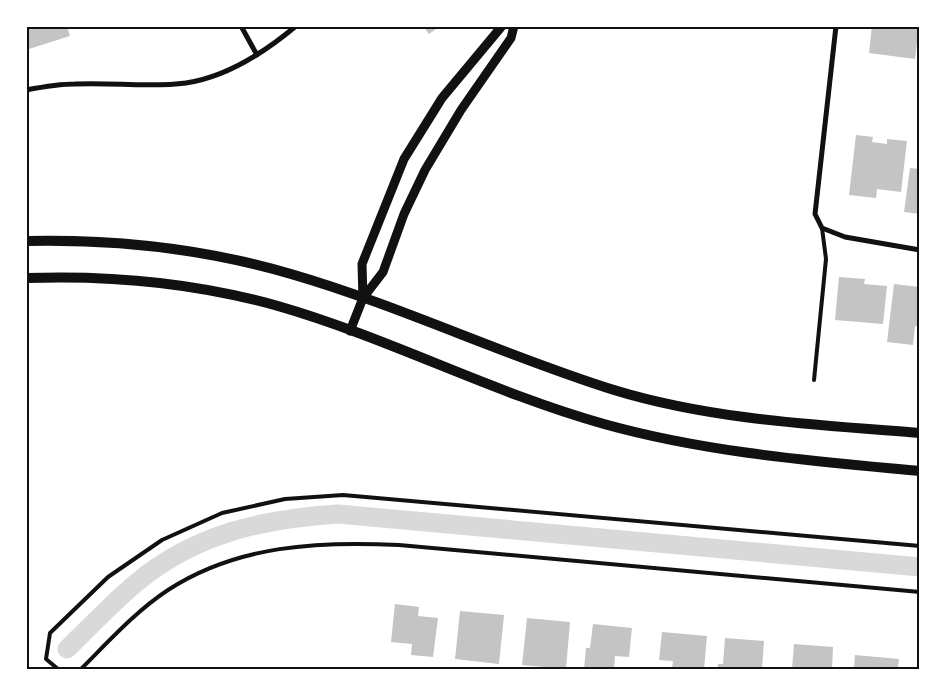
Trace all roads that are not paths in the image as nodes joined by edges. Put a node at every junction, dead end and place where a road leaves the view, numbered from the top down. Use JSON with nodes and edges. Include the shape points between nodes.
{"nodes":[{"id":1,"x":241,"y":26,"type":"edge"},
{"id":2,"x":296,"y":26,"type":"edge"},
{"id":3,"x":502,"y":26,"type":"edge"},
{"id":4,"x":514,"y":26,"type":"edge"},
{"id":5,"x":836,"y":26,"type":"edge"},
{"id":6,"x":258,"y":55,"type":"junction"},
{"id":7,"x":26,"y":90,"type":"edge"},
{"id":8,"x":822,"y":228,"type":"junction"},
{"id":9,"x":26,"y":241,"type":"edge"},
{"id":10,"x":920,"y":250,"type":"edge"},
{"id":11,"x":26,"y":278,"type":"edge"},
{"id":12,"x":363,"y":298,"type":"junction"},
{"id":13,"x":350,"y":332,"type":"junction"},
{"id":14,"x":814,"y":380,"type":"dead end"},
{"id":15,"x":920,"y":434,"type":"edge"},
{"id":16,"x":920,"y":470,"type":"edge"},
{"id":17,"x":920,"y":546,"type":"edge"},
{"id":18,"x":920,"y":592,"type":"edge"},
{"id":19,"x":58,"y":669,"type":"edge"},
{"id":20,"x":81,"y":669,"type":"edge"}],
"edges":[{"from":1,"to":6,"type":"street"},
{"from":2,"to":6,"type":"street"},
{"from":3,"to":12,"type":"street","via":[[442,98],[404,159],[362,264]]},
{"from":4,"to":12,"type":"street","via":[[511,38],[461,110],[425,170],[404,214],[383,272]]},
{"from":5,"to":8,"type":"street","via":[[815,214]]},
{"from":6,"to":7,"type":"street","via":[[221,74],[187,82],[74,84]]},
{"from":8,"to":10,"type":"street","via":[[845,237]]},
{"from":8,"to":14,"type":"lane","via":[[826,259]]},
{"from":9,"to":12,"type":"main road","via":[[121,243],[190,252],[289,273]]},
{"from":11,"to":13,"type":"main road","via":[[118,279],[209,291],[277,306]]},
{"from":12,"to":13,"type":"street"},
{"from":12,"to":15,"type":"main road","via":[[615,390],[744,417]]},
{"from":13,"to":16,"type":"main road","via":[[529,399],[602,424],[664,440],[741,453]]},
{"from":17,"to":19,"type":"lane","via":[[343,495],[285,499],[214,517],[162,540],[108,577],[50,633],[46,659]]},
{"from":18,"to":20,"type":"lane","via":[[399,545],[347,542],[286,546],[226,561],[169,590],[128,622]]}]}
